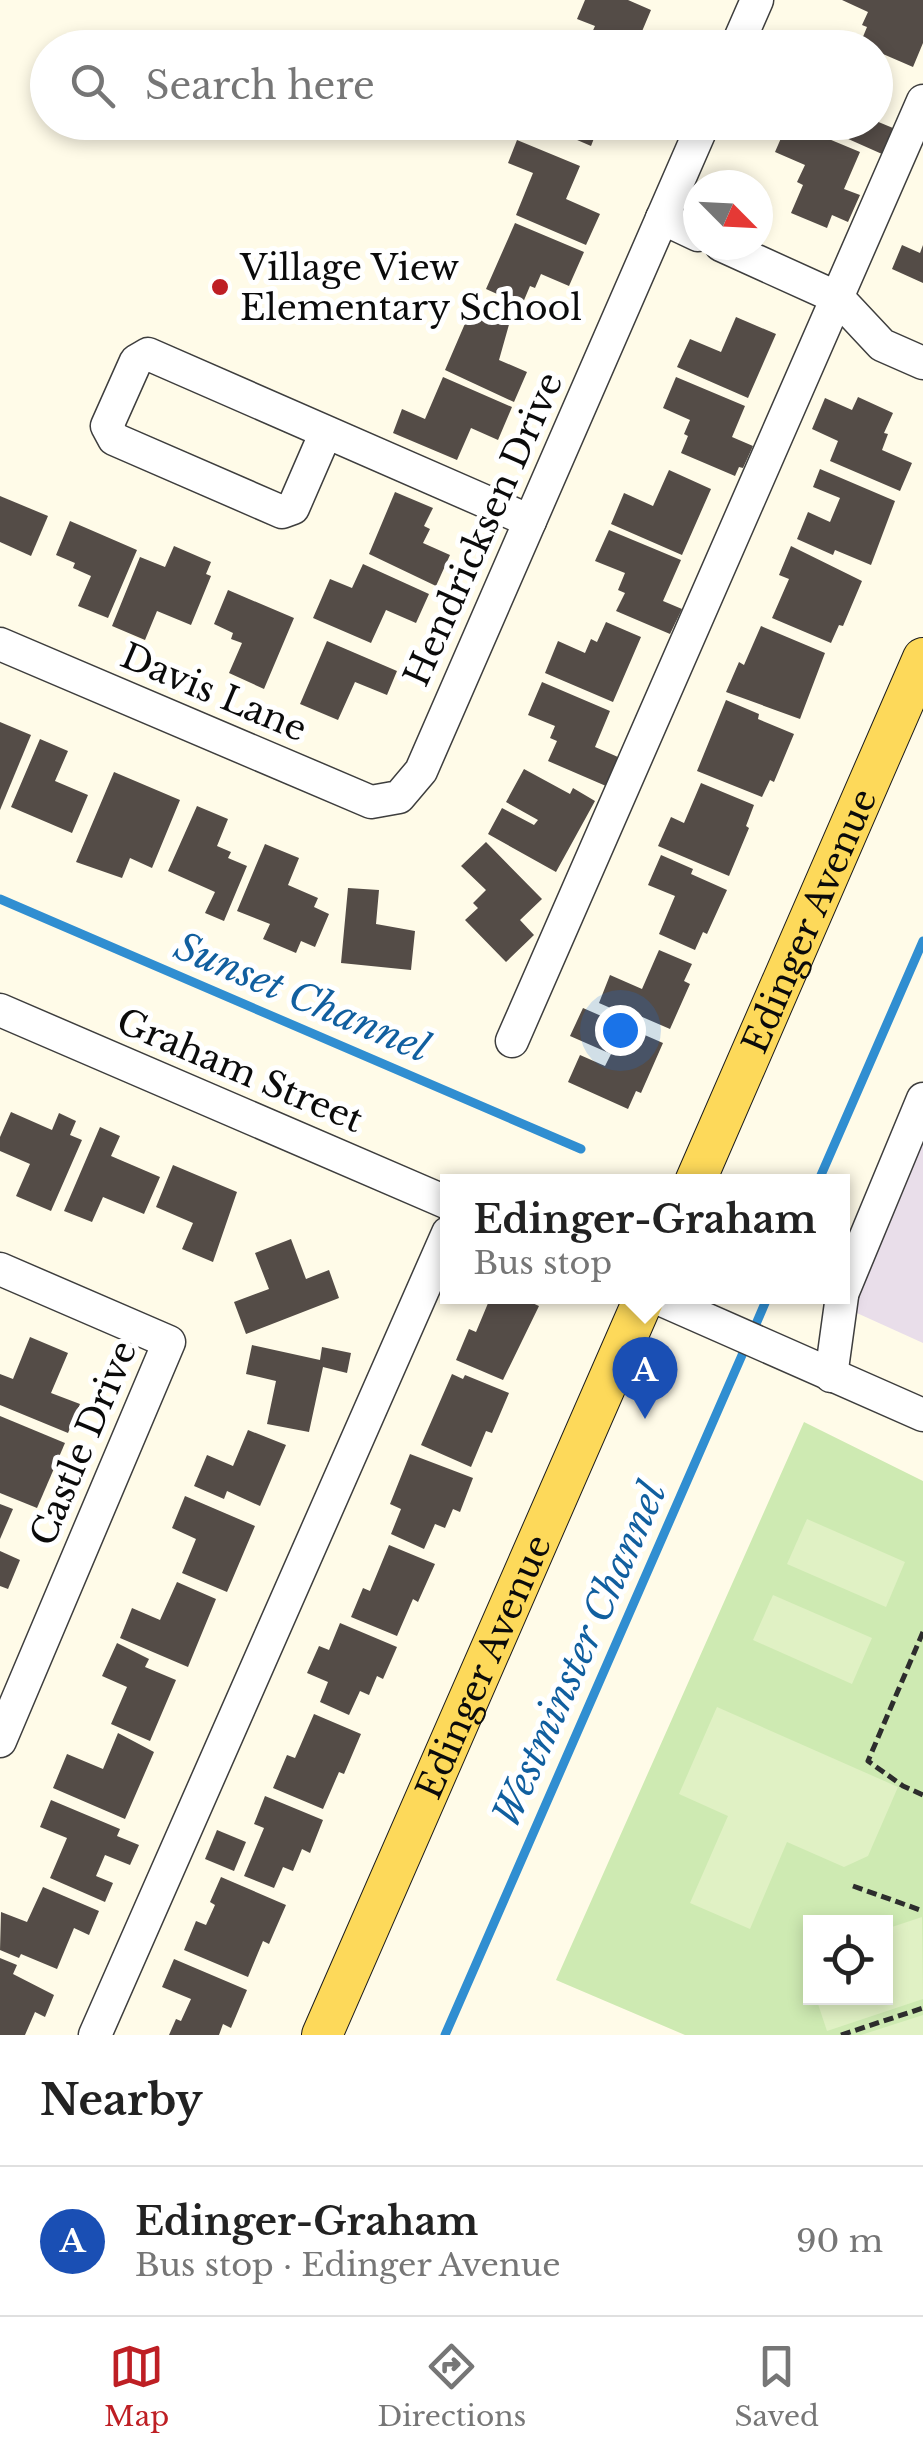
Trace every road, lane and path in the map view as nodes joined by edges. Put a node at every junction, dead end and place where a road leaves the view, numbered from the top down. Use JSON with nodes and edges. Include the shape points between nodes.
{"nodes":[{"id":1,"x":757,"y":0,"type":"edge"},
{"id":2,"x":744,"y":30,"type":"edge"},
{"id":3,"x":923,"y":101,"type":"edge"},
{"id":4,"x":696,"y":140,"type":"edge"},
{"id":5,"x":662,"y":218,"type":"junction"},
{"id":6,"x":683,"y":228,"type":"edge"},
{"id":7,"x":753,"y":260,"type":"edge"},
{"id":8,"x":838,"y":298,"type":"junction"},
{"id":9,"x":923,"y":363,"type":"edge"},
{"id":10,"x":326,"y":432,"type":"junction"},
{"id":11,"x":530,"y":521,"type":"junction"},
{"id":12,"x":0,"y":644,"type":"edge"},
{"id":13,"x":923,"y":658,"type":"edge"},
{"id":14,"x":399,"y":797,"type":"joint"},
{"id":15,"x":0,"y":1010,"type":"edge"},
{"id":16,"x":512,"y":1041,"type":"dead end"},
{"id":17,"x":923,"y":1099,"type":"edge"},
{"id":18,"x":698,"y":1174,"type":"edge"},
{"id":19,"x":440,"y":1200,"type":"edge"},
{"id":20,"x":440,"y":1252,"type":"edge"},
{"id":21,"x":0,"y":1269,"type":"edge"},
{"id":22,"x":850,"y":1276,"type":"edge"},
{"id":23,"x":642,"y":1304,"type":"edge"},
{"id":24,"x":668,"y":1304,"type":"edge"},
{"id":25,"x":839,"y":1304,"type":"edge"},
{"id":26,"x":816,"y":1369,"type":"junction"},
{"id":27,"x":923,"y":1415,"type":"edge"},
{"id":28,"x":923,"y":1632,"type":"edge"},
{"id":29,"x":0,"y":1741,"type":"edge"},
{"id":30,"x":923,"y":1795,"type":"edge"},
{"id":31,"x":853,"y":1886,"type":"dead end"},
{"id":32,"x":923,"y":1911,"type":"edge"},
{"id":33,"x":923,"y":2008,"type":"edge"},
{"id":34,"x":94,"y":2035,"type":"edge"},
{"id":35,"x":322,"y":2035,"type":"edge"},
{"id":36,"x":841,"y":2035,"type":"edge"}],
"edges":[{"from":1,"to":2,"type":"street"},
{"from":3,"to":8,"type":"street"},
{"from":4,"to":5,"type":"street","name":"Hendricksen Drive"},
{"from":5,"to":6,"type":"street"},
{"from":5,"to":11,"type":"street","name":"Hendricksen Drive"},
{"from":7,"to":8,"type":"street"},
{"from":8,"to":9,"type":"street","via":[[882,344]]},
{"from":8,"to":16,"type":"street"},
{"from":10,"to":10,"type":"street","via":[[148,354],[136,361],[107,426],[114,438],[282,512],[293,508]]},
{"from":10,"to":11,"type":"street"},
{"from":11,"to":14,"type":"street","name":"Hendricksen Drive","via":[[421,771]]},
{"from":12,"to":14,"type":"street","name":"Davis Lane","via":[[370,802]]},
{"from":13,"to":18,"type":"main road","name":"Edinger Avenue"},
{"from":15,"to":19,"type":"street","name":"Graham Street"},
{"from":17,"to":22,"type":"street"},
{"from":20,"to":34,"type":"street"},
{"from":21,"to":29,"type":"street","name":"Castle Drive","via":[[170,1342]]},
{"from":23,"to":35,"type":"main road","name":"Edinger Avenue"},
{"from":24,"to":26,"type":"street"},
{"from":25,"to":26,"type":"street"},
{"from":26,"to":27,"type":"street"},
{"from":28,"to":30,"type":"path","via":[[868,1761]]},
{"from":31,"to":32,"type":"path"},
{"from":33,"to":36,"type":"path"}]}
